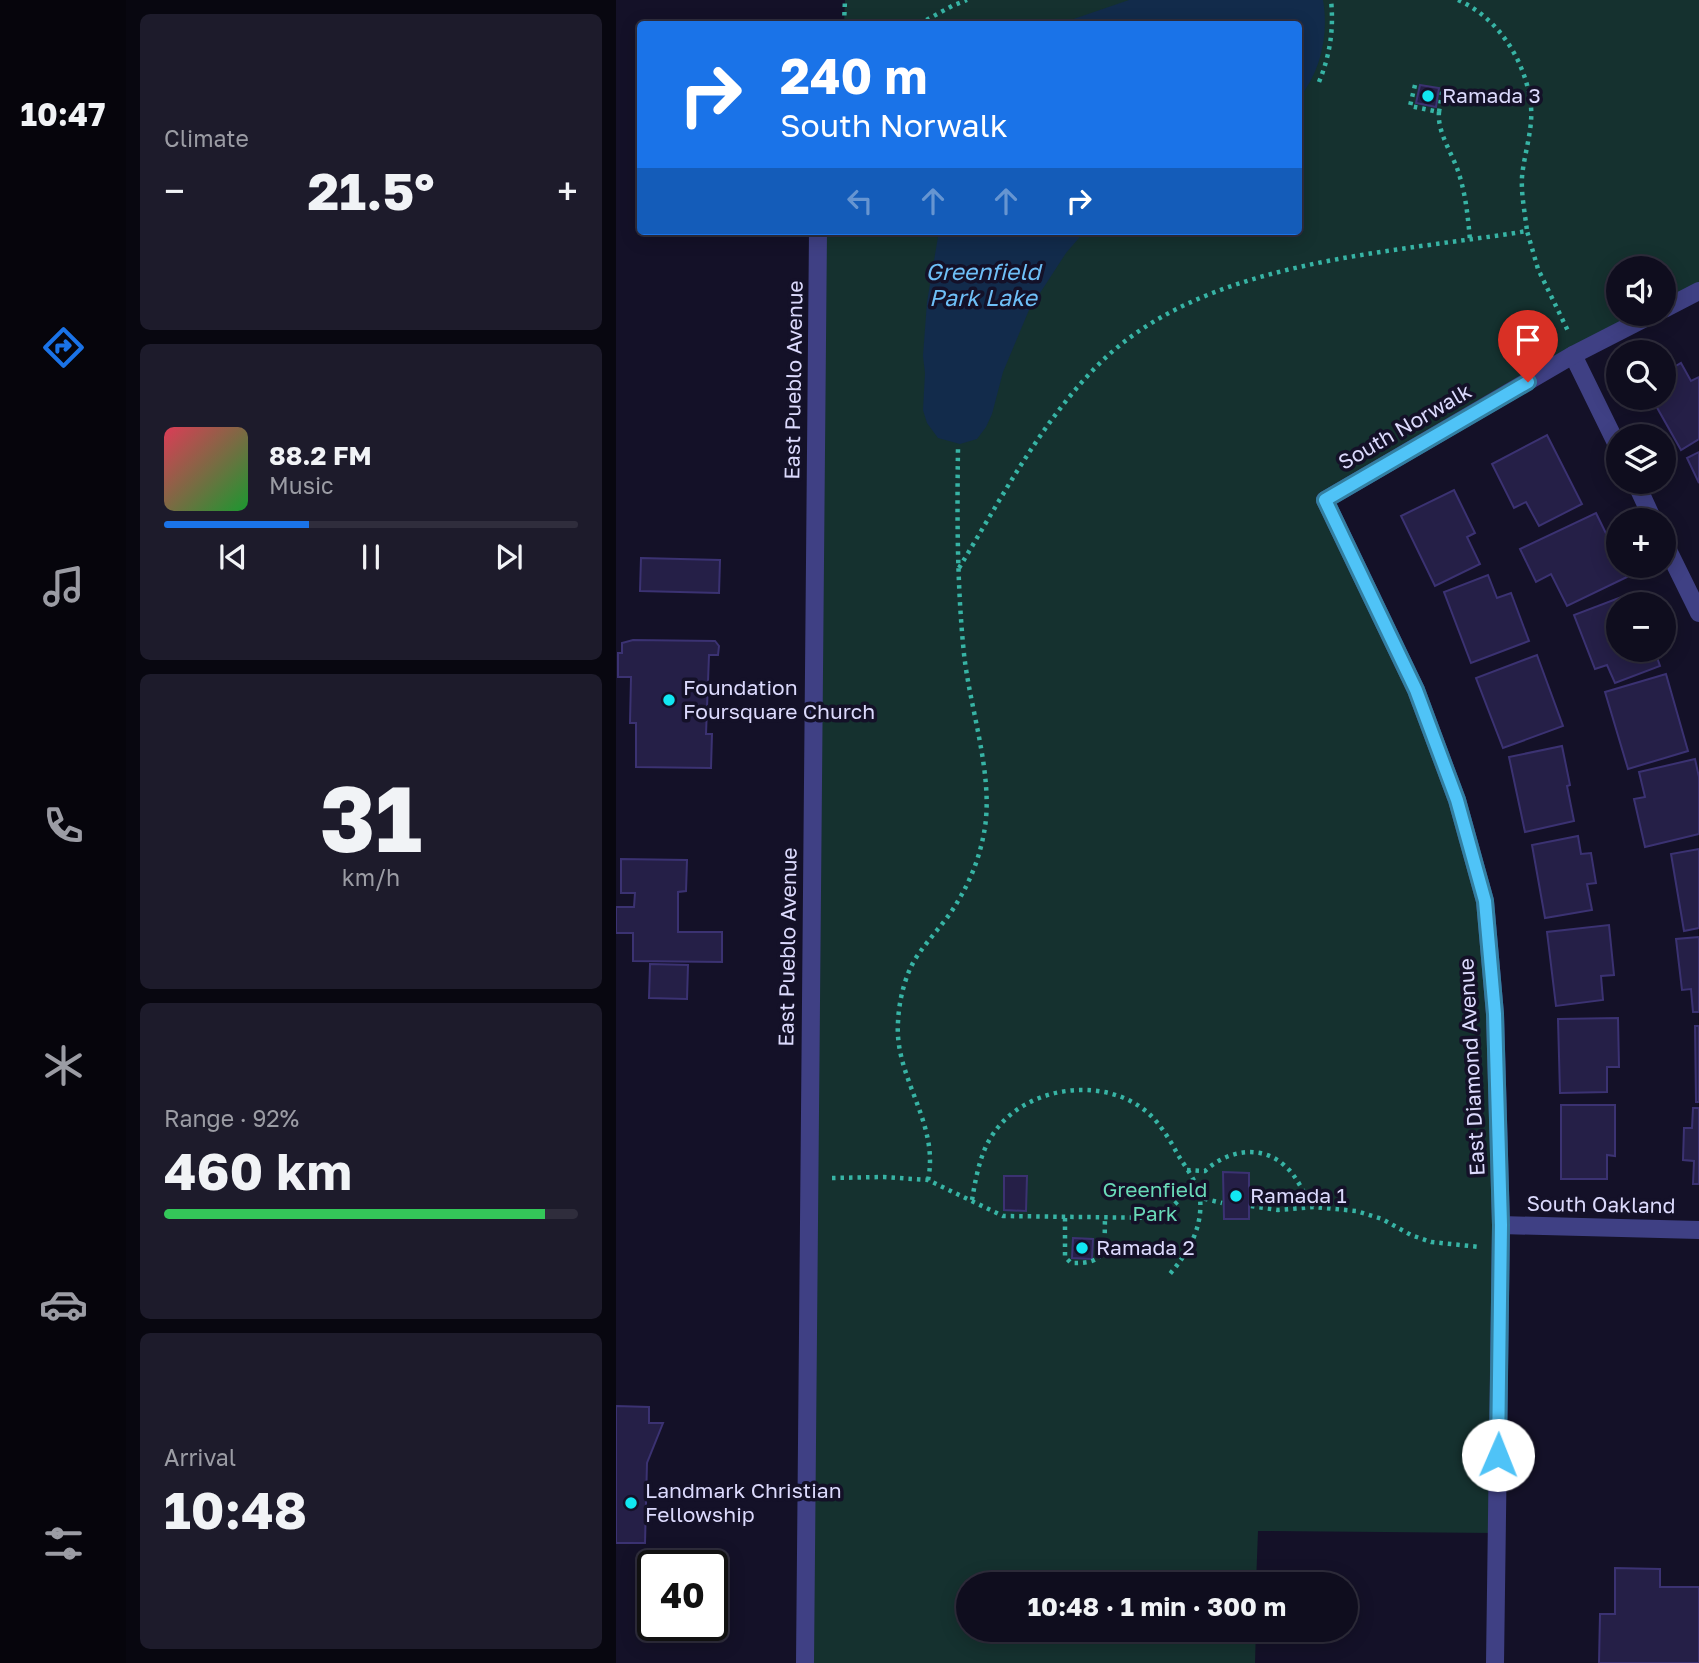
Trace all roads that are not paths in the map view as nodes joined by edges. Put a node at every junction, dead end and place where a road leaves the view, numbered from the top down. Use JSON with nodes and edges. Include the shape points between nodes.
{"nodes":[{"id":1,"x":818,"y":235,"type":"edge"},
{"id":2,"x":1699,"y":291,"type":"edge"},
{"id":3,"x":1676,"y":303,"type":"edge"},
{"id":4,"x":1630,"y":326,"type":"edge"},
{"id":5,"x":1576,"y":354,"type":"junction"},
{"id":6,"x":1608,"y":424,"type":"edge"},
{"id":7,"x":1325,"y":500,"type":"joint"},
{"id":8,"x":1676,"y":566,"type":"edge"},
{"id":9,"x":1699,"y":613,"type":"edge"},
{"id":10,"x":1501,"y":1225,"type":"junction"},
{"id":11,"x":1699,"y":1230,"type":"edge"},
{"id":12,"x":806,"y":1663,"type":"edge"},
{"id":13,"x":1495,"y":1663,"type":"edge"}],
"edges":[{"from":1,"to":12,"type":"street","name":"East Pueblo Avenue"},
{"from":2,"to":3,"type":"street"},
{"from":4,"to":5,"type":"street","name":"South Norwalk"},
{"from":5,"to":6,"type":"street"},
{"from":5,"to":7,"type":"street","name":"South Norwalk"},
{"from":7,"to":10,"type":"street","name":"East Diamond Avenue","via":[[1416,690],[1457,800],[1485,901],[1495,1014]]},
{"from":8,"to":9,"type":"street"},
{"from":10,"to":11,"type":"street","name":"South Oakland"},
{"from":10,"to":13,"type":"street","name":"East Diamond Avenue"}]}
